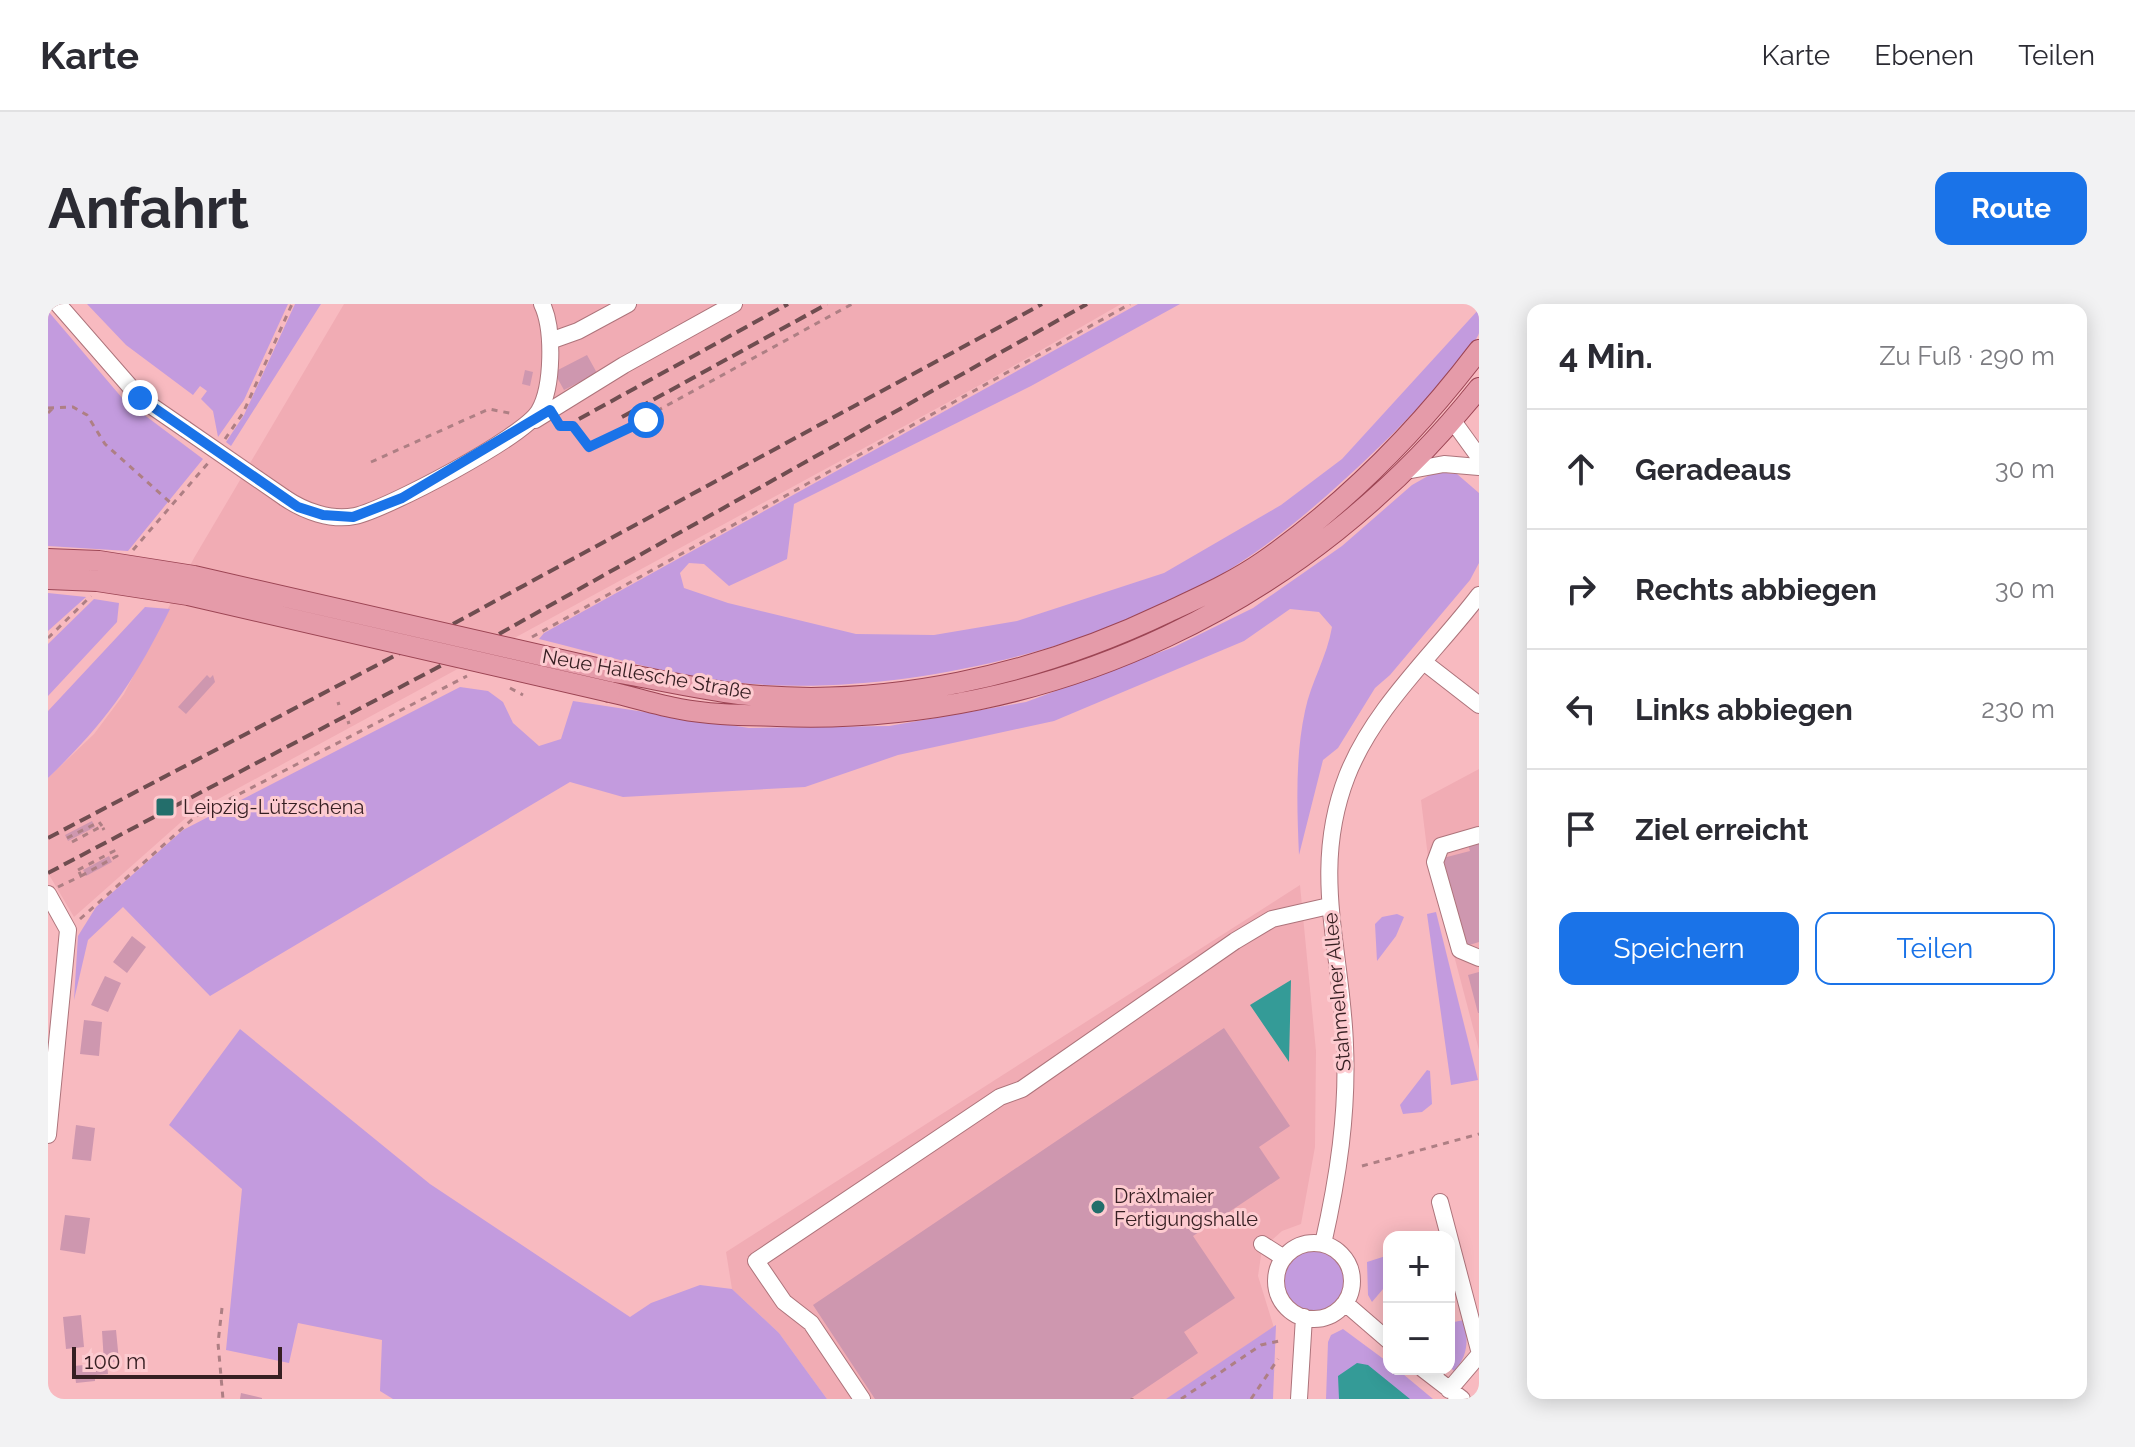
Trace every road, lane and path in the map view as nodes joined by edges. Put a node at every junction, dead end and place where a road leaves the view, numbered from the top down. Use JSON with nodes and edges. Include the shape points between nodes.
{"nodes":[{"id":1,"x":58,"y":304,"type":"edge"},
{"id":2,"x":628,"y":304,"type":"edge"},
{"id":3,"x":734,"y":304,"type":"edge"},
{"id":4,"x":852,"y":304,"type":"edge"},
{"id":5,"x":1130,"y":304,"type":"edge"},
{"id":6,"x":549,"y":309,"type":"edge"},
{"id":7,"x":550,"y":341,"type":"junction"},
{"id":8,"x":1479,"y":350,"type":"edge"},
{"id":9,"x":1479,"y":388,"type":"edge"},
{"id":10,"x":1435,"y":403,"type":"junction"},
{"id":11,"x":48,"y":410,"type":"edge"},
{"id":12,"x":550,"y":410,"type":"junction"},
{"id":13,"x":1453,"y":421,"type":"junction"},
{"id":14,"x":527,"y":425,"type":"junction"},
{"id":15,"x":1479,"y":457,"type":"edge"},
{"id":16,"x":371,"y":462,"type":"dead end"},
{"id":17,"x":1479,"y":467,"type":"edge"},
{"id":18,"x":1406,"y":471,"type":"junction"},
{"id":19,"x":173,"y":505,"type":"dead end"},
{"id":20,"x":48,"y":559,"type":"edge"},
{"id":21,"x":48,"y":579,"type":"edge"},
{"id":22,"x":97,"y":591,"type":"dead end"},
{"id":23,"x":1479,"y":595,"type":"edge"},
{"id":24,"x":48,"y":638,"type":"edge"},
{"id":25,"x":526,"y":640,"type":"dead end"},
{"id":26,"x":1425,"y":663,"type":"junction"},
{"id":27,"x":477,"y":670,"type":"dead end"},
{"id":28,"x":612,"y":682,"type":"junction"},
{"id":29,"x":1479,"y":705,"type":"edge"},
{"id":30,"x":1479,"y":835,"type":"edge"},
{"id":31,"x":67,"y":838,"type":"dead end"},
{"id":32,"x":72,"y":842,"type":"dead end"},
{"id":33,"x":111,"y":845,"type":"dead end"},
{"id":34,"x":114,"y":851,"type":"junction"},
{"id":35,"x":81,"y":876,"type":"junction"},
{"id":36,"x":48,"y":893,"type":"edge"},
{"id":37,"x":1329,"y":906,"type":"junction"},
{"id":38,"x":68,"y":930,"type":"junction"},
{"id":39,"x":1479,"y":958,"type":"edge"},
{"id":40,"x":1479,"y":1134,"type":"edge"},
{"id":41,"x":48,"y":1135,"type":"edge"},
{"id":42,"x":1362,"y":1166,"type":"dead end"},
{"id":43,"x":1440,"y":1202,"type":"dead end"},
{"id":44,"x":1262,"y":1244,"type":"dead end"},
{"id":45,"x":1323,"y":1244,"type":"junction"},
{"id":46,"x":1284,"y":1258,"type":"junction"},
{"id":47,"x":1345,"y":1303,"type":"junction"},
{"id":48,"x":222,"y":1308,"type":"dead end"},
{"id":49,"x":1304,"y":1317,"type":"junction"},
{"id":50,"x":1383,"y":1336,"type":"edge"},
{"id":51,"x":1279,"y":1341,"type":"dead end"},
{"id":52,"x":1479,"y":1353,"type":"edge"},
{"id":53,"x":1278,"y":1359,"type":"dead end"},
{"id":54,"x":1431,"y":1375,"type":"edge"},
{"id":55,"x":1455,"y":1394,"type":"edge"},
{"id":56,"x":223,"y":1399,"type":"edge"},
{"id":57,"x":862,"y":1399,"type":"edge"},
{"id":58,"x":1181,"y":1399,"type":"edge"},
{"id":59,"x":1251,"y":1399,"type":"edge"},
{"id":60,"x":1299,"y":1399,"type":"edge"}],
"edges":[{"from":1,"to":14,"type":"street","bridge":true,"via":[[140,398],[285,498],[323,515],[353,517],[402,498]]},
{"from":2,"to":7,"type":"street"},
{"from":3,"to":12,"type":"street"},
{"from":4,"to":12,"type":"path","via":[[593,446],[585,444],[573,426],[560,426]]},
{"from":5,"to":25,"type":"path"},
{"from":6,"to":7,"type":"street"},
{"from":7,"to":14,"type":"street","via":[[544,400]]},
{"from":8,"to":10,"type":"main road","name":"Neue Hallesche Straße"},
{"from":9,"to":13,"type":"main road","name":"Neue Hallesche Straße"},
{"from":10,"to":13,"type":"main road"},
{"from":10,"to":28,"type":"main road","name":"Neue Hallesche Straße","via":[[1327,513],[1262,563],[1141,625],[1053,660],[963,683],[850,696],[741,694]]},
{"from":11,"to":19,"type":"path","via":[[73,407],[87,415],[105,444]]},
{"from":12,"to":14,"type":"street"},
{"from":13,"to":15,"type":"street"},
{"from":13,"to":18,"type":"main road","name":"Neue Hallesche Straße"},
{"from":14,"to":16,"type":"path","via":[[510,412],[489,409]]},
{"from":17,"to":18,"type":"street","via":[[1444,464]]},
{"from":18,"to":28,"type":"main road","name":"Neue Hallesche Straße","via":[[1333,536],[1251,594],[1170,635],[1048,684],[949,705],[840,718],[681,710]]},
{"from":20,"to":28,"type":"main road","name":"Neue Hallesche Straße","bridge":true,"via":[[194,576]]},
{"from":21,"to":28,"type":"main road","name":"Neue Hallesche Straße","bridge":true,"via":[[188,595]]},
{"from":22,"to":24,"type":"path"},
{"from":23,"to":26,"type":"street"},
{"from":26,"to":29,"type":"street"},
{"from":26,"to":37,"type":"street","name":"Stahmelner Allee","via":[[1390,703],[1348,773],[1330,838]]},
{"from":27,"to":38,"type":"path","via":[[195,817]]},
{"from":30,"to":39,"type":"street","via":[[1441,846],[1435,862],[1460,950]]},
{"from":31,"to":32,"type":"path","via":[[99,822],[103,828]]},
{"from":33,"to":34,"type":"path"},
{"from":34,"to":35,"type":"path","via":[[117,856]]},
{"from":34,"to":35,"type":"path","via":[[77,868]]},
{"from":35,"to":36,"type":"path"},
{"from":36,"to":38,"type":"street"},
{"from":37,"to":45,"type":"street","name":"Stahmelner Allee","via":[[1346,1087],[1336,1184]]},
{"from":37,"to":57,"type":"street","via":[[1272,919],[1235,941],[1022,1089],[1000,1097],[756,1261],[784,1302],[811,1323]]},
{"from":38,"to":41,"type":"street"},
{"from":40,"to":42,"type":"path"},
{"from":43,"to":52,"type":"street"},
{"from":44,"to":46,"type":"street"},
{"from":45,"to":46,"type":"street","via":[[1301,1245]]},
{"from":45,"to":47,"type":"street","via":[[1348,1263],[1351,1289]]},
{"from":46,"to":49,"type":"street","via":[[1277,1289],[1283,1302]]},
{"from":47,"to":49,"type":"street","via":[[1325,1317]]},
{"from":47,"to":50,"type":"street"},
{"from":48,"to":56,"type":"path","via":[[218,1343]]},
{"from":49,"to":60,"type":"street"},
{"from":51,"to":58,"type":"path","via":[[1261,1345]]},
{"from":52,"to":55,"type":"street"},
{"from":53,"to":59,"type":"path"},
{"from":54,"to":55,"type":"street"}]}
